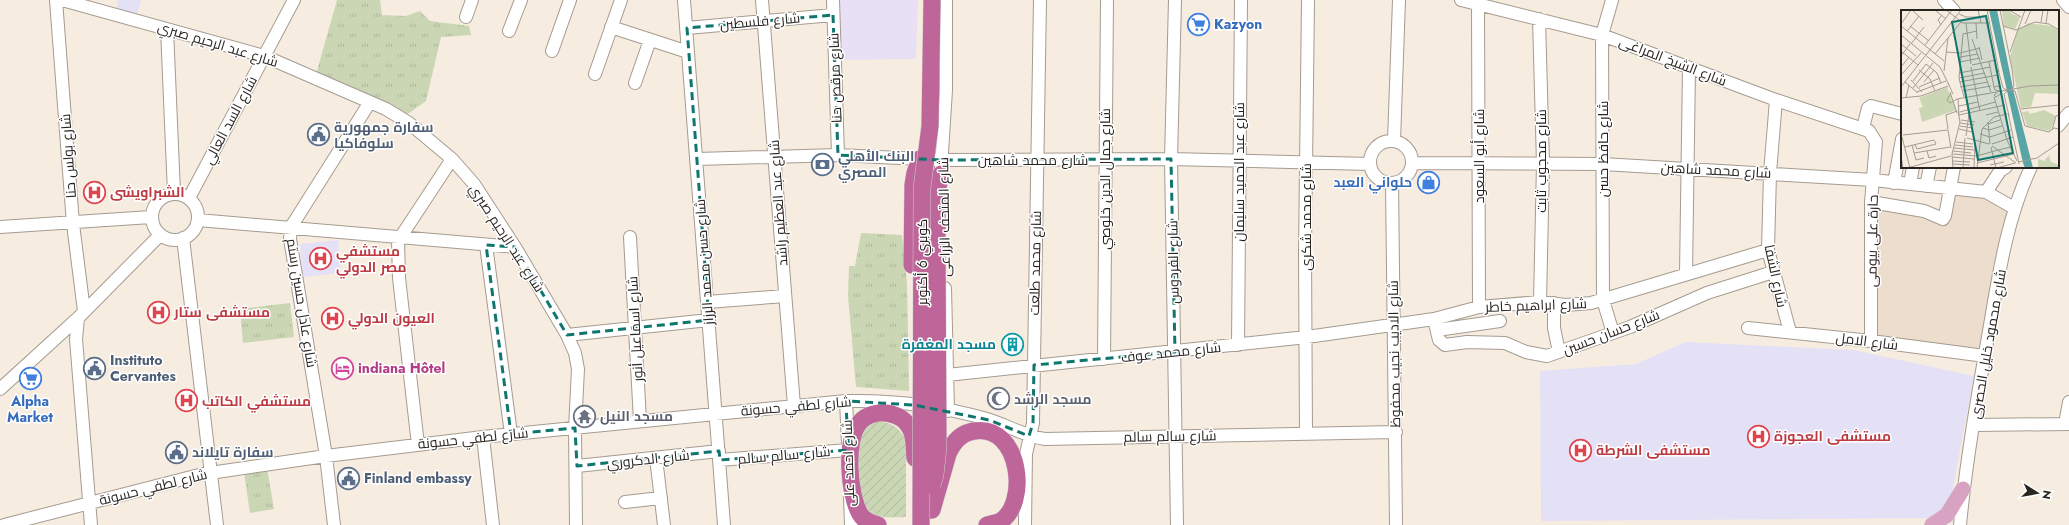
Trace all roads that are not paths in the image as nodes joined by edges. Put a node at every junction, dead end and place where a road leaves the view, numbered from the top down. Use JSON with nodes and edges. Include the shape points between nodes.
{"nodes":[{"id":1,"x":56,"y":0,"type":"edge"},
{"id":2,"x":62,"y":0,"type":"edge"},
{"id":3,"x":294,"y":0,"type":"edge"},
{"id":4,"x":472,"y":0,"type":"edge"},
{"id":5,"x":521,"y":0,"type":"edge"},
{"id":6,"x":570,"y":0,"type":"edge"},
{"id":7,"x":621,"y":0,"type":"edge"},
{"id":8,"x":684,"y":0,"type":"edge"},
{"id":9,"x":762,"y":0,"type":"edge"},
{"id":10,"x":833,"y":0,"type":"edge"},
{"id":11,"x":926,"y":0,"type":"edge"},
{"id":12,"x":932,"y":0,"type":"edge"},
{"id":13,"x":940,"y":0,"type":"edge"},
{"id":14,"x":946,"y":0,"type":"edge"},
{"id":15,"x":1040,"y":0,"type":"edge"},
{"id":16,"x":1107,"y":0,"type":"edge"},
{"id":17,"x":1175,"y":0,"type":"edge"},
{"id":18,"x":1241,"y":0,"type":"edge"},
{"id":19,"x":1308,"y":0,"type":"edge"},
{"id":20,"x":1399,"y":0,"type":"edge"},
{"id":21,"x":1461,"y":0,"type":"edge"},
{"id":22,"x":1612,"y":0,"type":"edge"},
{"id":23,"x":1944,"y":0,"type":"edge"},
{"id":24,"x":2063,"y":0,"type":"edge"},
{"id":25,"x":1478,"y":4,"type":"junction"},
{"id":26,"x":2069,"y":7,"type":"edge"},
{"id":27,"x":1953,"y":10,"type":"edge"},
{"id":28,"x":833,"y":15,"type":"junction"},
{"id":29,"x":466,"y":17,"type":"dead end"},
{"id":30,"x":1539,"y":19,"type":"junction"},
{"id":31,"x":764,"y":21,"type":"junction"},
{"id":32,"x":611,"y":27,"type":"junction"},
{"id":33,"x":687,"y":28,"type":"junction"},
{"id":34,"x":167,"y":29,"type":"junction"},
{"id":35,"x":510,"y":32,"type":"dead end"},
{"id":36,"x":1602,"y":35,"type":"junction"},
{"id":37,"x":650,"y":40,"type":"junction"},
{"id":38,"x":552,"y":51,"type":"dead end"},
{"id":39,"x":688,"y":52,"type":"junction"},
{"id":40,"x":264,"y":56,"type":"junction"},
{"id":41,"x":1689,"y":68,"type":"junction"},
{"id":42,"x":595,"y":74,"type":"dead end"},
{"id":43,"x":635,"y":83,"type":"dead end"},
{"id":44,"x":1776,"y":100,"type":"junction"},
{"id":45,"x":370,"y":102,"type":"junction"},
{"id":46,"x":2069,"y":113,"type":"edge"},
{"id":47,"x":1901,"y":114,"type":"edge"},
{"id":48,"x":2059,"y":125,"type":"edge"},
{"id":49,"x":1863,"y":128,"type":"junction"},
{"id":50,"x":1394,"y":141,"type":"junction"},
{"id":51,"x":1876,"y":142,"type":"joint"},
{"id":52,"x":1901,"y":151,"type":"edge"},
{"id":53,"x":838,"y":155,"type":"junction"},
{"id":54,"x":774,"y":157,"type":"junction"},
{"id":55,"x":452,"y":159,"type":"junction"},
{"id":56,"x":697,"y":159,"type":"junction"},
{"id":57,"x":920,"y":159,"type":"junction"},
{"id":58,"x":1036,"y":159,"type":"junction"},
{"id":59,"x":1105,"y":159,"type":"junction"},
{"id":60,"x":1171,"y":159,"type":"junction"},
{"id":61,"x":1239,"y":160,"type":"junction"},
{"id":62,"x":1306,"y":161,"type":"junction"},
{"id":63,"x":1479,"y":162,"type":"junction"},
{"id":64,"x":1412,"y":163,"type":"junction"},
{"id":65,"x":1370,"y":164,"type":"junction"},
{"id":66,"x":1543,"y":164,"type":"junction"},
{"id":67,"x":1603,"y":164,"type":"junction"},
{"id":68,"x":1900,"y":164,"type":"edge"},
{"id":69,"x":941,"y":167,"type":"junction"},
{"id":70,"x":1686,"y":168,"type":"junction"},
{"id":71,"x":1914,"y":168,"type":"edge"},
{"id":72,"x":1930,"y":168,"type":"edge"},
{"id":73,"x":1954,"y":168,"type":"edge"},
{"id":74,"x":2004,"y":168,"type":"edge"},
{"id":75,"x":2031,"y":168,"type":"edge"},
{"id":76,"x":1770,"y":173,"type":"junction"},
{"id":77,"x":1873,"y":180,"type":"junction"},
{"id":78,"x":1894,"y":182,"type":"junction"},
{"id":79,"x":1392,"y":183,"type":"junction"},
{"id":80,"x":1910,"y":184,"type":"junction"},
{"id":81,"x":1926,"y":186,"type":"junction"},
{"id":82,"x":1950,"y":188,"type":"junction"},
{"id":83,"x":1986,"y":192,"type":"junction"},
{"id":84,"x":174,"y":193,"type":"junction"},
{"id":85,"x":189,"y":198,"type":"junction"},
{"id":86,"x":1871,"y":202,"type":"junction"},
{"id":87,"x":2014,"y":208,"type":"junction"},
{"id":88,"x":151,"y":217,"type":"junction"},
{"id":89,"x":198,"y":220,"type":"junction"},
{"id":90,"x":73,"y":224,"type":"junction"},
{"id":91,"x":0,"y":227,"type":"edge"},
{"id":92,"x":291,"y":227,"type":"junction"},
{"id":93,"x":160,"y":235,"type":"junction"},
{"id":94,"x":400,"y":237,"type":"junction"},
{"id":95,"x":630,"y":237,"type":"dead end"},
{"id":96,"x":183,"y":238,"type":"junction"},
{"id":97,"x":486,"y":245,"type":"junction"},
{"id":98,"x":516,"y":247,"type":"junction"},
{"id":99,"x":1768,"y":250,"type":"junction"},
{"id":100,"x":1773,"y":272,"type":"junction"},
{"id":101,"x":1686,"y":274,"type":"junction"},
{"id":102,"x":785,"y":296,"type":"junction"},
{"id":103,"x":1603,"y":300,"type":"junction"},
{"id":104,"x":707,"y":302,"type":"junction"},
{"id":105,"x":1540,"y":302,"type":"junction"},
{"id":106,"x":1554,"y":303,"type":"junction"},
{"id":107,"x":1477,"y":308,"type":"junction"},
{"id":108,"x":81,"y":314,"type":"junction"},
{"id":109,"x":709,"y":320,"type":"junction"},
{"id":110,"x":1500,"y":321,"type":"dead end"},
{"id":111,"x":1394,"y":324,"type":"junction"},
{"id":112,"x":1435,"y":324,"type":"junction"},
{"id":113,"x":1478,"y":324,"type":"junction"},
{"id":114,"x":635,"y":326,"type":"junction"},
{"id":115,"x":1748,"y":328,"type":"dead end"},
{"id":116,"x":1790,"y":332,"type":"junction"},
{"id":117,"x":1613,"y":333,"type":"junction"},
{"id":118,"x":567,"y":335,"type":"junction"},
{"id":119,"x":1307,"y":337,"type":"junction"},
{"id":120,"x":1871,"y":341,"type":"junction"},
{"id":121,"x":1483,"y":342,"type":"junction"},
{"id":122,"x":1238,"y":344,"type":"junction"},
{"id":123,"x":1175,"y":352,"type":"junction"},
{"id":124,"x":1559,"y":352,"type":"junction"},
{"id":125,"x":1985,"y":356,"type":"junction"},
{"id":126,"x":1104,"y":359,"type":"junction"},
{"id":127,"x":1034,"y":365,"type":"junction"},
{"id":128,"x":947,"y":375,"type":"junction"},
{"id":129,"x":0,"y":389,"type":"edge"},
{"id":130,"x":846,"y":401,"type":"junction"},
{"id":131,"x":2069,"y":402,"type":"edge"},
{"id":132,"x":918,"y":405,"type":"junction"},
{"id":133,"x":794,"y":406,"type":"junction"},
{"id":134,"x":948,"y":411,"type":"junction"},
{"id":135,"x":716,"y":414,"type":"junction"},
{"id":136,"x":640,"y":421,"type":"junction"},
{"id":137,"x":2067,"y":424,"type":"edge"},
{"id":138,"x":1974,"y":425,"type":"junction"},
{"id":139,"x":575,"y":428,"type":"junction"},
{"id":140,"x":1396,"y":432,"type":"junction"},
{"id":141,"x":511,"y":434,"type":"junction"},
{"id":142,"x":1306,"y":434,"type":"junction"},
{"id":143,"x":1029,"y":436,"type":"junction"},
{"id":144,"x":1176,"y":436,"type":"junction"},
{"id":145,"x":483,"y":437,"type":"junction"},
{"id":146,"x":418,"y":445,"type":"junction"},
{"id":147,"x":850,"y":446,"type":"junction"},
{"id":148,"x":326,"y":456,"type":"junction"},
{"id":149,"x":719,"y":456,"type":"junction"},
{"id":150,"x":656,"y":458,"type":"junction"},
{"id":151,"x":577,"y":466,"type":"junction"},
{"id":152,"x":922,"y":467,"type":"junction"},
{"id":153,"x":210,"y":473,"type":"junction"},
{"id":154,"x":932,"y":486,"type":"junction"},
{"id":155,"x":1963,"y":489,"type":"junction"},
{"id":156,"x":661,"y":498,"type":"junction"},
{"id":157,"x":625,"y":502,"type":"dead end"},
{"id":158,"x":90,"y":504,"type":"junction"},
{"id":159,"x":927,"y":518,"type":"edge"},
{"id":160,"x":4,"y":525,"type":"edge"},
{"id":161,"x":91,"y":525,"type":"edge"},
{"id":162,"x":217,"y":525,"type":"edge"},
{"id":163,"x":334,"y":525,"type":"edge"},
{"id":164,"x":493,"y":525,"type":"edge"},
{"id":165,"x":576,"y":525,"type":"edge"},
{"id":166,"x":664,"y":525,"type":"edge"},
{"id":167,"x":724,"y":525,"type":"edge"},
{"id":168,"x":851,"y":525,"type":"edge"},
{"id":169,"x":878,"y":525,"type":"edge"},
{"id":170,"x":987,"y":525,"type":"edge"},
{"id":171,"x":1025,"y":525,"type":"edge"},
{"id":172,"x":1177,"y":525,"type":"edge"},
{"id":173,"x":1396,"y":525,"type":"edge"},
{"id":174,"x":1932,"y":525,"type":"edge"},
{"id":175,"x":1960,"y":525,"type":"edge"}],
"edges":[{"from":1,"to":90,"type":"street","name":"شارع بولس حنا"},
{"from":2,"to":34,"type":"street","name":"شارع عبد الرحيم صبري"},
{"from":3,"to":40,"type":"street","name":"شارع السد العالي"},
{"from":4,"to":29,"type":"street"},
{"from":5,"to":35,"type":"street"},
{"from":6,"to":38,"type":"street"},
{"from":7,"to":32,"type":"street"},
{"from":8,"to":33,"type":"street","name":"شارع حسن محمد الرزاز"},
{"from":9,"to":31,"type":"street","name":"شارع عبد العظيم راشد"},
{"from":10,"to":28,"type":"street","name":"شارع مرقص حنا"},
{"from":11,"to":57,"type":"street","name":"شارع المتحف الزراعى","via":[[924,121]]},
{"from":12,"to":152,"type":"highway","name":"كوبري 6 أكتوبر","bridge":true,"via":[[930,126],[922,188]]},
{"from":13,"to":154,"type":"highway","name":"كوبري 6 أكتوبر","bridge":true,"via":[[938,112],[930,196]]},
{"from":14,"to":69,"type":"street","name":"شارع المتحف الزراعى","via":[[946,90]]},
{"from":15,"to":58,"type":"street","name":"شارع محمد طلعت"},
{"from":16,"to":59,"type":"street","name":"شارع جمال الدين خلوصي"},
{"from":17,"to":60,"type":"street","name":"شارع الفردوس"},
{"from":18,"to":61,"type":"street","name":"شارع عبد الحميد سليمان"},
{"from":19,"to":62,"type":"street","name":"شارع محمد شكرى"},
{"from":20,"to":50,"type":"street"},
{"from":21,"to":25,"type":"street","name":"شارع الشيخ المراغى"},
{"from":22,"to":36,"type":"street","name":"شارع حافظ حسن"},
{"from":23,"to":27,"type":"street"},
{"from":24,"to":26,"type":"street"},
{"from":25,"to":30,"type":"street","name":"شارع الشيخ المراغى"},
{"from":25,"to":63,"type":"street","name":"شارع أبو السعود"},
{"from":28,"to":31,"type":"street","name":"شارع فلسطين"},
{"from":28,"to":53,"type":"street","name":"شارع مرقص حنا"},
{"from":30,"to":36,"type":"street","name":"شارع الشيخ المراغى"},
{"from":30,"to":66,"type":"street","name":"شارع محجوب ثابت"},
{"from":31,"to":33,"type":"street","name":"شارع فلسطين"},
{"from":31,"to":54,"type":"street","name":"شارع عبد العظيم راشد"},
{"from":32,"to":37,"type":"street"},
{"from":32,"to":42,"type":"street"},
{"from":33,"to":39,"type":"street","name":"شارع حسن محمد الرزاز"},
{"from":34,"to":40,"type":"street","name":"شارع عبد الرحيم صبري"},
{"from":34,"to":84,"type":"street"},
{"from":36,"to":41,"type":"street","name":"شارع الشيخ المراغى"},
{"from":36,"to":67,"type":"street","name":"شارع حافظ حسن"},
{"from":37,"to":39,"type":"street"},
{"from":37,"to":43,"type":"street"},
{"from":39,"to":56,"type":"street","name":"شارع حسن محمد الرزاز"},
{"from":40,"to":45,"type":"street","name":"شارع عبد الرحيم صبري"},
{"from":40,"to":85,"type":"street","name":"شارع السد العالي"},
{"from":41,"to":44,"type":"street","name":"شارع الشيخ المراغى"},
{"from":41,"to":70,"type":"street"},
{"from":44,"to":49,"type":"street","name":"شارع الشيخ المراغى"},
{"from":44,"to":76,"type":"street","name":"شارع الشفا"},
{"from":45,"to":55,"type":"street","name":"شارع عبد الرحيم صبري","via":[[409,123]]},
{"from":45,"to":92,"type":"street","name":"شارع عادل حسين رستم"},
{"from":46,"to":48,"type":"street"},
{"from":47,"to":49,"type":"street","via":[[1871,106],[1868,108]]},
{"from":49,"to":51,"type":"street","name":"شارع الشيخ المراغى","via":[[1869,131]]},
{"from":50,"to":64,"type":"street","via":[[1406,146]]},
{"from":50,"to":65,"type":"street","via":[[1387,141],[1374,149]]},
{"from":51,"to":77,"type":"street","name":"حارة على بيومى"},
{"from":52,"to":68,"type":"street"},
{"from":53,"to":54,"type":"street","name":"شارع محمد شاهين"},
{"from":53,"to":57,"type":"street","name":"شارع محمد شاهين"},
{"from":54,"to":56,"type":"street","name":"شارع محمد شاهين"},
{"from":54,"to":102,"type":"street","name":"شارع عبد العظيم راشد"},
{"from":55,"to":94,"type":"street"},
{"from":55,"to":98,"type":"street","name":"شارع عبد الرحيم صبري","via":[[474,184]]},
{"from":56,"to":104,"type":"street","name":"شارع حسن محمد الرزاز"},
{"from":57,"to":69,"type":"street","name":"شارع محمد شاهين"},
{"from":57,"to":132,"type":"street","name":"شارع المتحف الزراعى"},
{"from":57,"to":152,"type":"highway","bridge":true,"via":[[913,185],[912,265],[914,405],[918,452]]},
{"from":58,"to":59,"type":"street","name":"شارع محمد شاهين"},
{"from":58,"to":69,"type":"street","name":"شارع محمد شاهين"},
{"from":58,"to":127,"type":"street","name":"شارع محمد طلعت"},
{"from":59,"to":60,"type":"street","name":"شارع محمد شاهين"},
{"from":59,"to":126,"type":"street","name":"شارع جمال الدين خلوصي"},
{"from":60,"to":61,"type":"street","name":"شارع محمد شاهين"},
{"from":60,"to":123,"type":"street","name":"شارع الفردوس"},
{"from":61,"to":62,"type":"street","name":"شارع محمد شاهين"},
{"from":61,"to":122,"type":"street","name":"شارع عبد الحميد سليمان"},
{"from":62,"to":65,"type":"street","name":"شارع محمد شاهين"},
{"from":62,"to":119,"type":"street","name":"شارع محمد شكرى"},
{"from":63,"to":64,"type":"street","name":"شارع محمد شاهين"},
{"from":63,"to":66,"type":"street","name":"شارع محمد شاهين"},
{"from":63,"to":107,"type":"street","name":"شارع أبو السعود"},
{"from":64,"to":79,"type":"street","via":[[1408,175]]},
{"from":65,"to":79,"type":"street","via":[[1375,175],[1385,182]]},
{"from":66,"to":67,"type":"street","name":"شارع محمد شاهين"},
{"from":66,"to":105,"type":"street","name":"شارع محجوب ثابت"},
{"from":67,"to":70,"type":"street","name":"شارع محمد شاهين"},
{"from":67,"to":103,"type":"street","name":"شارع حافظ حسن"},
{"from":68,"to":78,"type":"street"},
{"from":69,"to":128,"type":"street","name":"شارع المتحف الزراعى"},
{"from":69,"to":154,"type":"highway","bridge":true,"via":[[937,192],[938,447]]},
{"from":70,"to":76,"type":"street","name":"شارع محمد شاهين"},
{"from":70,"to":101,"type":"street"},
{"from":71,"to":80,"type":"street"},
{"from":72,"to":81,"type":"street"},
{"from":73,"to":82,"type":"street"},
{"from":74,"to":83,"type":"street"},
{"from":75,"to":87,"type":"street","name":"شارع محمود خليل الحصرى"},
{"from":76,"to":77,"type":"street","name":"شارع محمد شاهين"},
{"from":76,"to":99,"type":"street","name":"شارع الشفا"},
{"from":77,"to":78,"type":"street","name":"شارع محمد شاهين"},
{"from":77,"to":86,"type":"street","name":"حارة على بيومى"},
{"from":78,"to":80,"type":"street","name":"شارع محمد شاهين"},
{"from":79,"to":111,"type":"street","name":"شارع الاديب نجيب محفوظ"},
{"from":80,"to":81,"type":"street","name":"شارع محمد شاهين"},
{"from":81,"to":82,"type":"street","name":"شارع محمد شاهين"},
{"from":82,"to":83,"type":"street","name":"شارع محمد شاهين"},
{"from":82,"to":86,"type":"street","via":[[1945,216],[1941,218],[1924,211]]},
{"from":83,"to":87,"type":"street","name":"شارع محمد شاهين"},
{"from":84,"to":85,"type":"street"},
{"from":84,"to":88,"type":"street","via":[[160,198]]},
{"from":85,"to":89,"type":"street","via":[[196,208]]},
{"from":86,"to":120,"type":"street","name":"حارة على بيومى"},
{"from":87,"to":125,"type":"street","name":"شارع محمود خليل الحصرى"},
{"from":88,"to":90,"type":"street"},
{"from":88,"to":93,"type":"street"},
{"from":89,"to":92,"type":"street"},
{"from":89,"to":96,"type":"street","via":[[191,234]]},
{"from":90,"to":91,"type":"street"},
{"from":90,"to":108,"type":"street","name":"شارع بولس حنا"},
{"from":92,"to":94,"type":"street"},
{"from":92,"to":148,"type":"street","name":"شارع عادل حسين رستم","via":[[290,239]]},
{"from":93,"to":96,"type":"street","via":[[171,240]]},
{"from":93,"to":108,"type":"street"},
{"from":94,"to":97,"type":"street"},
{"from":94,"to":146,"type":"street","via":[[399,278]]},
{"from":95,"to":114,"type":"street","name":"شارع اسماعيل أنور"},
{"from":96,"to":153,"type":"street"},
{"from":97,"to":98,"type":"street"},
{"from":97,"to":141,"type":"street"},
{"from":98,"to":118,"type":"street","name":"شارع عبد الرحيم صبري"},
{"from":99,"to":100,"type":"street","name":"شارع الشفا"},
{"from":99,"to":101,"type":"street","name":"شارع ابراهيم خاطر"},
{"from":100,"to":116,"type":"street","name":"شارع الشفا"},
{"from":100,"to":117,"type":"street","name":"شارع حسان حسين","via":[[1706,293]]},
{"from":101,"to":103,"type":"street","name":"شارع ابراهيم خاطر"},
{"from":102,"to":104,"type":"street"},
{"from":102,"to":133,"type":"street","name":"شارع عبد العظيم راشد"},
{"from":103,"to":106,"type":"street","name":"شارع ابراهيم خاطر","via":[[1579,305]]},
{"from":103,"to":117,"type":"street","name":"شارع حافظ حسن"},
{"from":104,"to":109,"type":"street","name":"شارع حسن محمد الرزاز"},
{"from":105,"to":106,"type":"street","name":"شارع ابراهيم خاطر"},
{"from":105,"to":107,"type":"street","name":"شارع ابراهيم خاطر"},
{"from":106,"to":124,"type":"street","via":[[1554,328]]},
{"from":107,"to":112,"type":"street","name":"شارع ابراهيم خاطر"},
{"from":107,"to":113,"type":"street","name":"شارع أبو السعود"},
{"from":108,"to":129,"type":"street"},
{"from":108,"to":158,"type":"street","name":"شارع بولس حنا","via":[[76,339]]},
{"from":109,"to":114,"type":"street"},
{"from":109,"to":135,"type":"street","name":"شارع حسن محمد الرزاز"},
{"from":110,"to":113,"type":"street"},
{"from":111,"to":112,"type":"street","name":"شارع ابراهيم خاطر"},
{"from":111,"to":119,"type":"street","name":"شارع محمد عوف"},
{"from":111,"to":140,"type":"street","name":"شارع الاديب نجيب محفوظ"},
{"from":112,"to":113,"type":"street"},
{"from":112,"to":121,"type":"street","name":"شارع حسان حسين","via":[[1441,342],[1446,345]]},
{"from":113,"to":121,"type":"street","name":"شارع أبو السعود"},
{"from":114,"to":118,"type":"street"},
{"from":114,"to":136,"type":"street","name":"شارع اسماعيل أنور"},
{"from":115,"to":116,"type":"street","name":"شارع الامل"},
{"from":116,"to":120,"type":"street","name":"شارع الامل"},
{"from":117,"to":124,"type":"street","name":"شارع حسان حسين"},
{"from":118,"to":139,"type":"street","name":"شارع عبد الرحيم صبري","via":[[575,353],[578,369]]},
{"from":119,"to":122,"type":"street","name":"شارع محمد عوف"},
{"from":119,"to":142,"type":"street","name":"شارع محمد شكرى"},
{"from":120,"to":125,"type":"street","name":"شارع الامل"},
{"from":121,"to":124,"type":"street","name":"شارع حسان حسين","via":[[1510,344],[1539,355],[1547,356]]},
{"from":122,"to":123,"type":"street","name":"شارع محمد عوف"},
{"from":123,"to":126,"type":"street","name":"شارع محمد عوف"},
{"from":123,"to":144,"type":"street","name":"شارع الفردوس"},
{"from":125,"to":138,"type":"street","name":"شارع محمود خليل الحصرى"},
{"from":126,"to":127,"type":"street","name":"شارع محمد عوف"},
{"from":127,"to":128,"type":"street","name":"شارع محمد عوف"},
{"from":127,"to":143,"type":"street","name":"شارع محمد طلعت","via":[[1033,423]]},
{"from":128,"to":134,"type":"street","name":"شارع المتحف الزراعى"},
{"from":130,"to":132,"type":"street","name":"شارع لطفي حسونة","via":[[894,401]]},
{"from":130,"to":133,"type":"street","name":"شارع لطفي حسونة"},
{"from":130,"to":147,"type":"street","name":"شارع احمد على"},
{"from":131,"to":137,"type":"street"},
{"from":132,"to":134,"type":"street","name":"شارع لطفي حسونة"},
{"from":133,"to":135,"type":"street","name":"شارع لطفي حسونة"},
{"from":134,"to":143,"type":"street","name":"شارع سالم سالم","via":[[989,420]]},
{"from":135,"to":136,"type":"street","name":"شارع لطفي حسونة"},
{"from":135,"to":149,"type":"street","name":"شارع حسن محمد الرزاز"},
{"from":136,"to":139,"type":"street","name":"شارع لطفي حسونة"},
{"from":137,"to":138,"type":"street"},
{"from":138,"to":155,"type":"street","name":"شارع محمود خليل الحصرى"},
{"from":139,"to":141,"type":"street","name":"شارع لطفي حسونة"},
{"from":139,"to":151,"type":"street","name":"شارع عبد الرحيم صبري"},
{"from":140,"to":142,"type":"street","name":"شارع سالم سالم"},
{"from":140,"to":173,"type":"street","name":"شارع الاديب نجيب محفوظ"},
{"from":141,"to":145,"type":"street","name":"شارع لطفي حسونة"},
{"from":142,"to":144,"type":"street","name":"شارع سالم سالم"},
{"from":143,"to":144,"type":"street","name":"شارع سالم سالم","via":[[1063,439]]},
{"from":143,"to":171,"type":"street","name":"شارع محمد طلعت","via":[[1026,454]]},
{"from":144,"to":172,"type":"street","name":"شارع الفردوس"},
{"from":145,"to":146,"type":"street","name":"شارع لطفي حسونة"},
{"from":145,"to":164,"type":"street"},
{"from":146,"to":148,"type":"street","name":"شارع لطفي حسونة"},
{"from":147,"to":149,"type":"street","name":"شارع سالم سالم"},
{"from":147,"to":159,"type":"highway","bridge":true,"via":[[854,431],[868,416],[888,413],[906,422],[912,431],[916,480]]},
{"from":147,"to":168,"type":"street","name":"شارع احمد على"},
{"from":147,"to":169,"type":"highway","via":[[851,478],[860,514],[867,521]]},
{"from":148,"to":153,"type":"street","name":"شارع لطفي حسونة"},
{"from":148,"to":163,"type":"street","name":"شارع عادل حسين رستم"},
{"from":149,"to":150,"type":"street","name":"شارع الدكروري"},
{"from":149,"to":167,"type":"street","name":"شارع حسن محمد الرزاز"},
{"from":150,"to":151,"type":"street","name":"شارع الدكروري"},
{"from":150,"to":156,"type":"street"},
{"from":151,"to":165,"type":"street","name":"شارع عبد الرحيم صبري"},
{"from":152,"to":159,"type":"highway","name":"كوبري 6 أكتوبر","bridge":true},
{"from":153,"to":158,"type":"street","name":"شارع لطفي حسونة"},
{"from":153,"to":162,"type":"street"},
{"from":154,"to":159,"type":"highway","name":"كوبري 6 أكتوبر"},
{"from":155,"to":174,"type":"main road","via":[[1947,515]]},
{"from":155,"to":175,"type":"street","name":"شارع محمود خليل الحصرى"},
{"from":156,"to":157,"type":"street"},
{"from":156,"to":166,"type":"street"},
{"from":158,"to":160,"type":"street","name":"شارع لطفي حسونة"},
{"from":158,"to":161,"type":"street","name":"شارع بولس حنا"},
{"from":159,"to":170,"type":"highway","via":[[948,454],[957,439],[972,431],[988,431],[1002,438],[1011,452],[1017,489],[1014,501],[1000,521]]}]}
